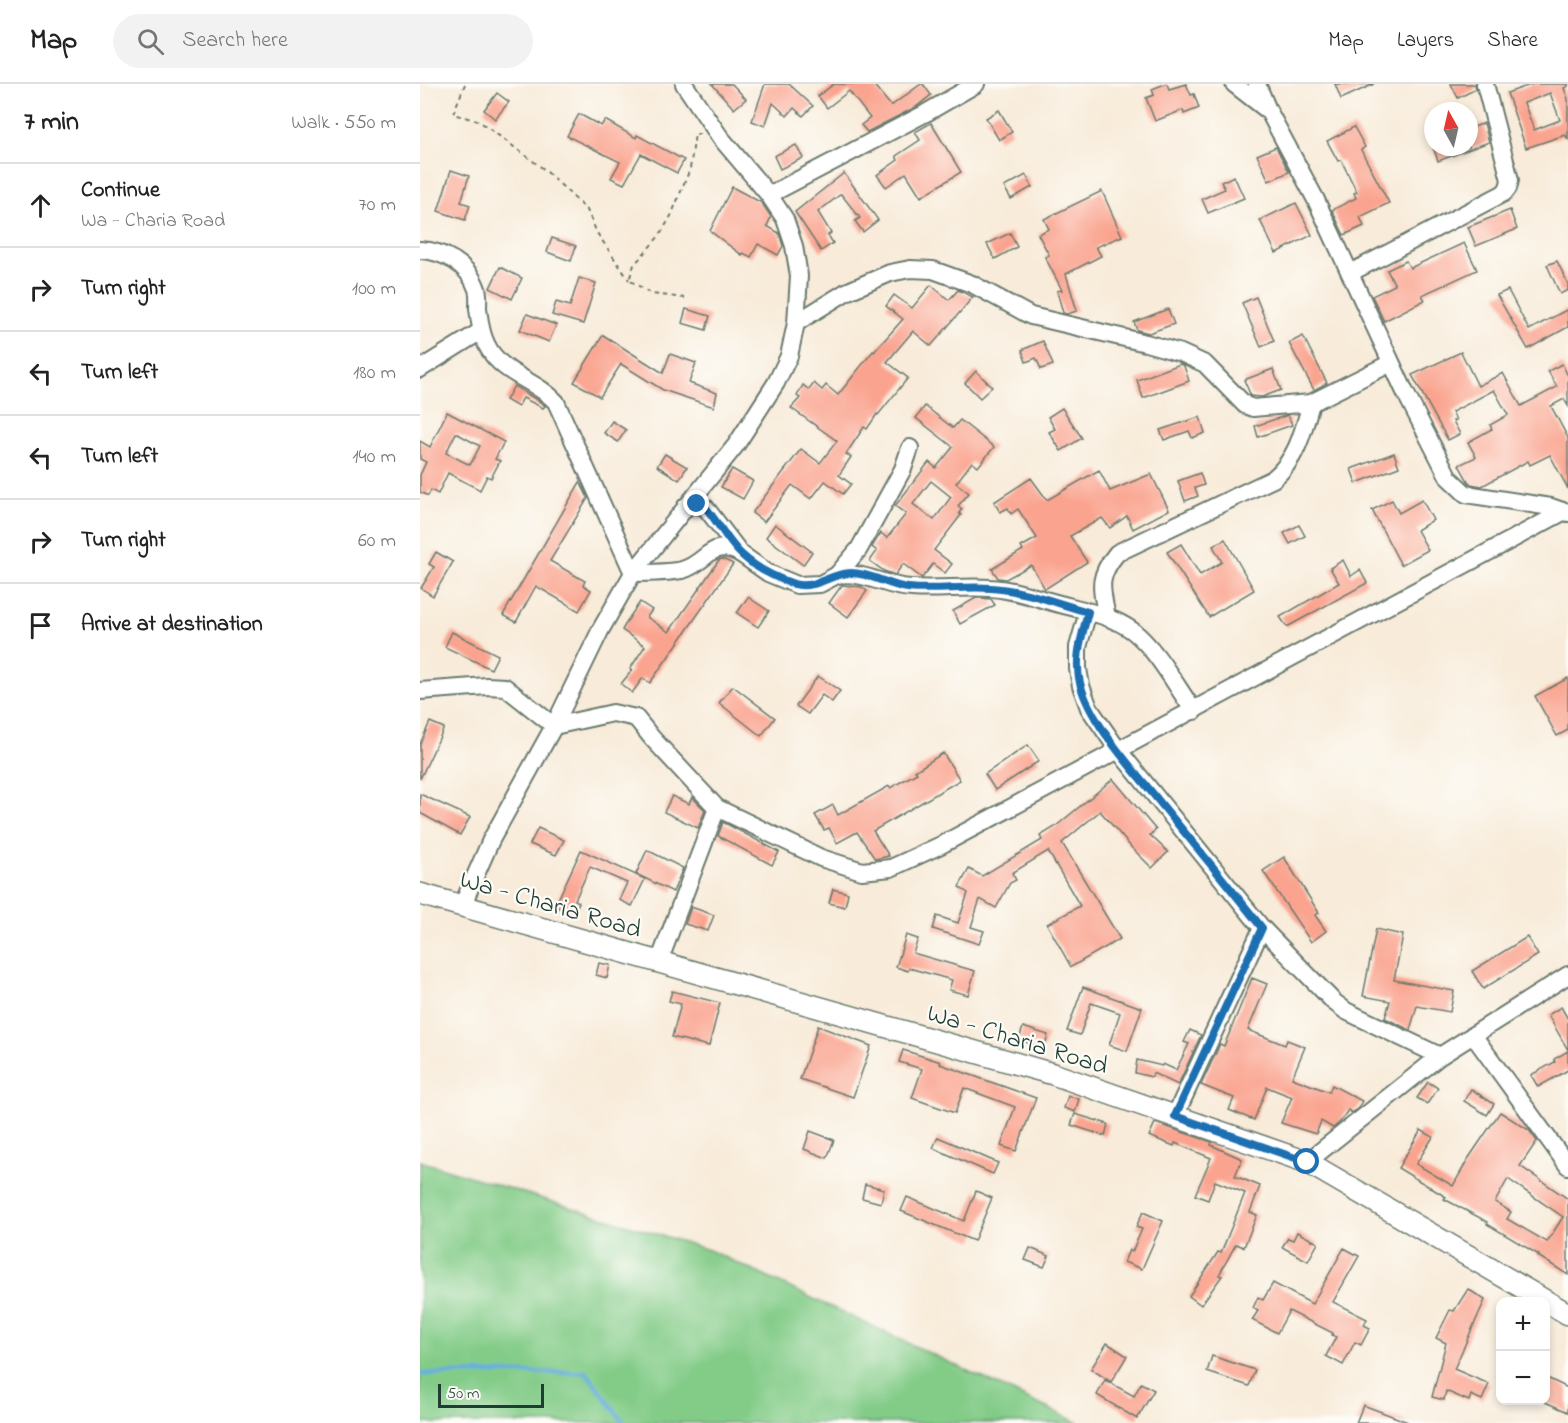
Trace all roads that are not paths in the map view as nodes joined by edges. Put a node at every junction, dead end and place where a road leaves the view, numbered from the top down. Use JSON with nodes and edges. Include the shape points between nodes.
{"nodes":[{"id":1,"x":684,"y":84,"type":"edge"},
{"id":2,"x":976,"y":84,"type":"edge"},
{"id":3,"x":1234,"y":84,"type":"edge"},
{"id":4,"x":1257,"y":84,"type":"edge"},
{"id":5,"x":1485,"y":84,"type":"edge"},
{"id":6,"x":1268,"y":110,"type":"junction"},
{"id":7,"x":768,"y":195,"type":"junction"},
{"id":8,"x":420,"y":250,"type":"edge"},
{"id":9,"x":1350,"y":273,"type":"junction"},
{"id":10,"x":796,"y":323,"type":"junction"},
{"id":11,"x":481,"y":331,"type":"junction"},
{"id":12,"x":1391,"y":363,"type":"junction"},
{"id":13,"x":420,"y":369,"type":"edge"},
{"id":14,"x":1311,"y":403,"type":"junction"},
{"id":15,"x":910,"y":448,"type":"dead end"},
{"id":16,"x":686,"y":506,"type":"junction"},
{"id":17,"x":1567,"y":512,"type":"edge"},
{"id":18,"x":741,"y":554,"type":"junction"},
{"id":19,"x":633,"y":573,"type":"junction"},
{"id":20,"x":837,"y":574,"type":"junction"},
{"id":21,"x":1088,"y":612,"type":"junction"},
{"id":22,"x":1107,"y":617,"type":"junction"},
{"id":23,"x":420,"y":691,"type":"edge"},
{"id":24,"x":1194,"y":711,"type":"junction"},
{"id":25,"x":554,"y":726,"type":"junction"},
{"id":26,"x":1118,"y":750,"type":"junction"},
{"id":27,"x":717,"y":808,"type":"junction"},
{"id":28,"x":420,"y":894,"type":"edge"},
{"id":29,"x":462,"y":906,"type":"junction"},
{"id":30,"x":1262,"y":928,"type":"junction"},
{"id":31,"x":659,"y":962,"type":"junction"},
{"id":32,"x":1568,"y":975,"type":"edge"},
{"id":33,"x":1473,"y":1035,"type":"junction"},
{"id":34,"x":1440,"y":1056,"type":"junction"},
{"id":35,"x":1175,"y":1116,"type":"junction"},
{"id":36,"x":1307,"y":1162,"type":"junction"},
{"id":37,"x":1568,"y":1166,"type":"edge"},
{"id":38,"x":1568,"y":1314,"type":"edge"}],
"edges":[{"from":1,"to":7,"type":"street"},
{"from":2,"to":7,"type":"street"},
{"from":3,"to":6,"type":"street"},
{"from":4,"to":6,"type":"street"},
{"from":5,"to":9,"type":"street","via":[[1510,180],[1508,189]]},
{"from":6,"to":9,"type":"street"},
{"from":7,"to":10,"type":"street","via":[[785,219],[794,246],[799,276]]},
{"from":8,"to":11,"type":"street","via":[[451,258],[465,270],[477,289]]},
{"from":9,"to":12,"type":"street"},
{"from":10,"to":14,"type":"street","via":[[846,292],[890,273],[933,270],[972,284],[1031,316],[1181,353],[1205,364],[1245,405],[1253,408]]},
{"from":10,"to":16,"type":"street","via":[[789,356],[776,383],[736,445]]},
{"from":11,"to":13,"type":"street"},
{"from":11,"to":19,"type":"street","via":[[494,357],[546,391],[555,402]]},
{"from":12,"to":14,"type":"street"},
{"from":12,"to":17,"type":"street","via":[[1449,478],[1466,494]]},
{"from":14,"to":22,"type":"street","via":[[1285,469],[1117,553],[1102,578]]},
{"from":15,"to":20,"type":"street","via":[[903,469],[859,549]]},
{"from":16,"to":18,"type":"street","via":[[697,504],[706,508]]},
{"from":16,"to":19,"type":"street"},
{"from":17,"to":24,"type":"street"},
{"from":18,"to":19,"type":"street","via":[[726,547],[717,548],[682,570]]},
{"from":18,"to":20,"type":"street","via":[[768,573],[797,585],[820,584]]},
{"from":19,"to":25,"type":"street"},
{"from":20,"to":21,"type":"street","via":[[862,574],[912,588],[1012,590]]},
{"from":21,"to":22,"type":"street"},
{"from":21,"to":26,"type":"street","via":[[1078,647],[1081,686],[1089,708]]},
{"from":22,"to":24,"type":"street","via":[[1133,631]]},
{"from":23,"to":25,"type":"street","via":[[505,687]]},
{"from":24,"to":26,"type":"street"},
{"from":25,"to":27,"type":"street","via":[[613,713],[636,718]]},
{"from":25,"to":29,"type":"street","via":[[491,840]]},
{"from":26,"to":27,"type":"street","via":[[891,868],[862,871],[821,858]]},
{"from":26,"to":30,"type":"street"},
{"from":27,"to":31,"type":"street"},
{"from":28,"to":29,"type":"street","name":"Wa - Charia Road"},
{"from":29,"to":31,"type":"street","name":"Wa - Charia Road"},
{"from":30,"to":34,"type":"street","via":[[1340,1006]]},
{"from":30,"to":35,"type":"street"},
{"from":31,"to":35,"type":"street","name":"Wa - Charia Road","via":[[1053,1074]]},
{"from":32,"to":33,"type":"street"},
{"from":33,"to":34,"type":"street"},
{"from":33,"to":37,"type":"street"},
{"from":34,"to":36,"type":"street"},
{"from":35,"to":36,"type":"street","name":"Wa - Charia Road"},
{"from":36,"to":38,"type":"street","name":"Wa - Charia Road"}]}
